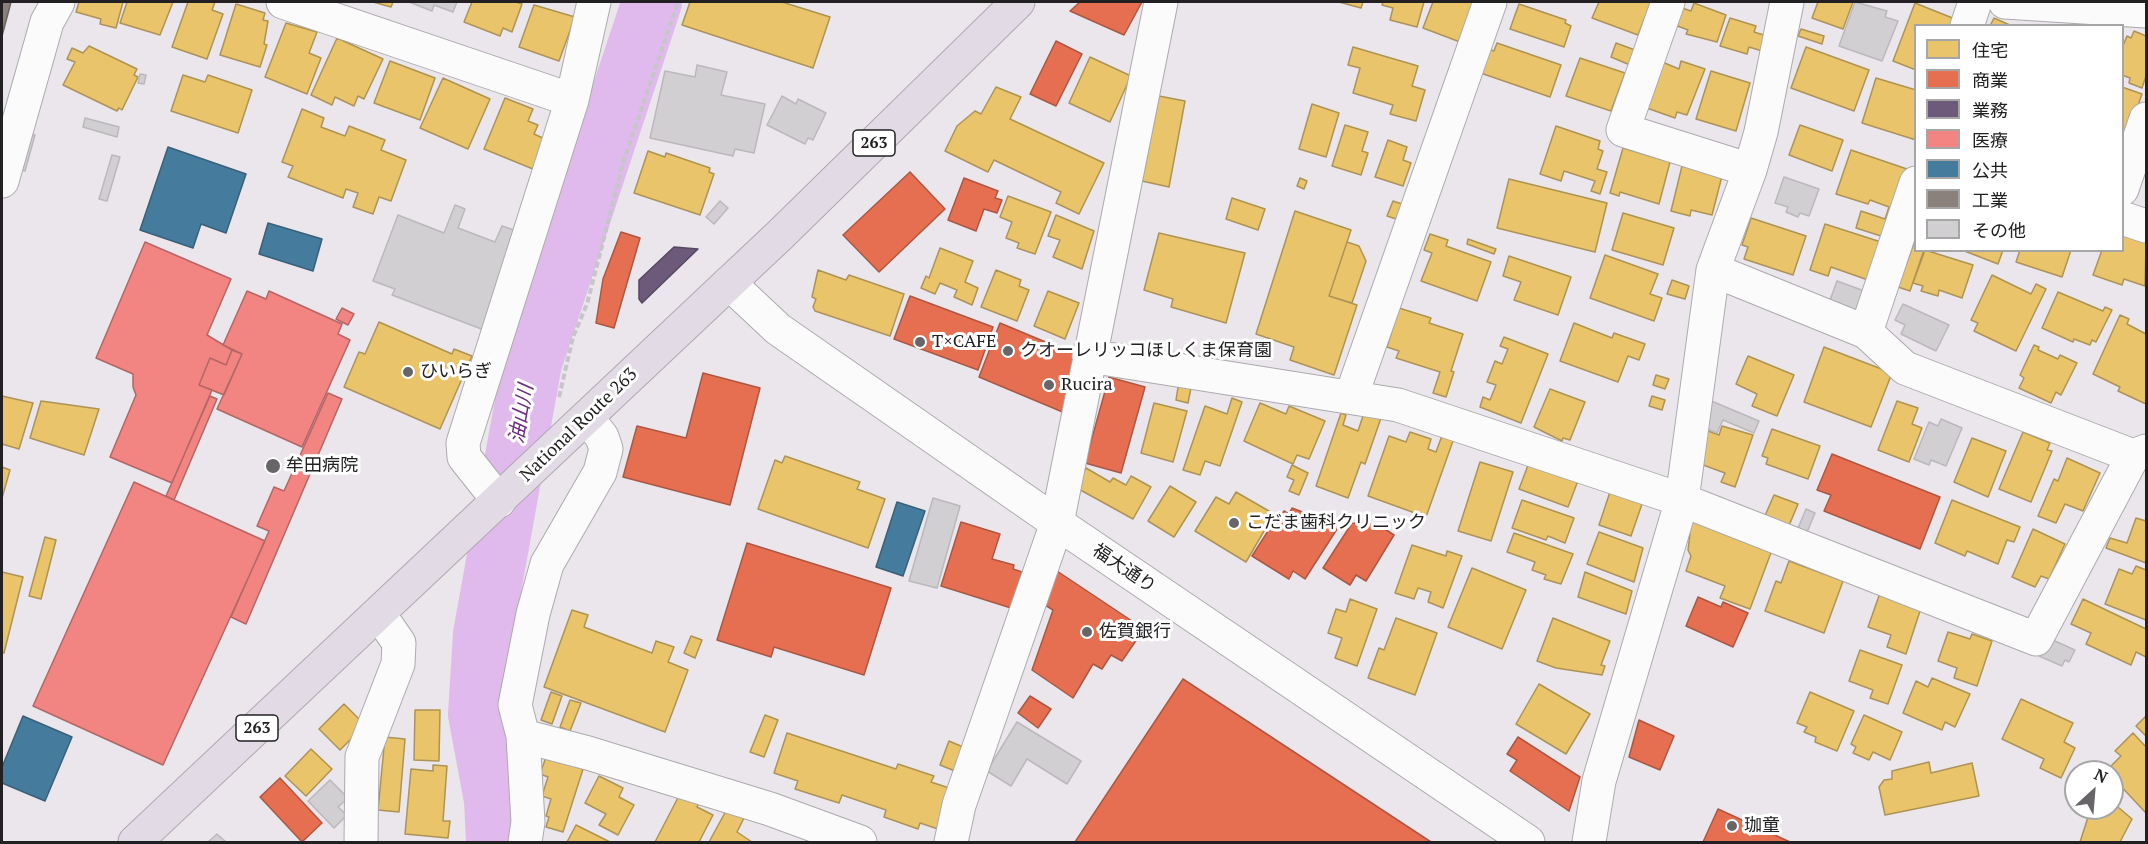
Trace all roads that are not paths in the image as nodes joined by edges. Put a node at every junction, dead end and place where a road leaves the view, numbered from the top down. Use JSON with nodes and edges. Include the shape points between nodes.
{"nodes":[{"id":1,"x":58,"y":2,"type":"edge"},
{"id":2,"x":283,"y":2,"type":"edge"},
{"id":3,"x":594,"y":2,"type":"edge"},
{"id":4,"x":1018,"y":2,"type":"edge"},
{"id":5,"x":1161,"y":2,"type":"edge"},
{"id":6,"x":1490,"y":2,"type":"edge"},
{"id":7,"x":1668,"y":2,"type":"edge"},
{"id":8,"x":1787,"y":2,"type":"edge"},
{"id":9,"x":1975,"y":2,"type":"edge"},
{"id":10,"x":2006,"y":2,"type":"edge"},
{"id":11,"x":2048,"y":3,"type":"edge"},
{"id":12,"x":2146,"y":11,"type":"edge"},
{"id":13,"x":1969,"y":24,"type":"edge"},
{"id":14,"x":572,"y":100,"type":"junction"},
{"id":15,"x":2146,"y":119,"type":"edge"},
{"id":16,"x":1750,"y":170,"type":"junction"},
{"id":17,"x":2,"y":181,"type":"edge"},
{"id":18,"x":2124,"y":183,"type":"edge"},
{"id":19,"x":1914,"y":189,"type":"edge"},
{"id":20,"x":2124,"y":219,"type":"edge"},
{"id":21,"x":2146,"y":226,"type":"edge"},
{"id":22,"x":1713,"y":270,"type":"junction"},
{"id":23,"x":729,"y":283,"type":"junction"},
{"id":24,"x":1866,"y":332,"type":"junction"},
{"id":25,"x":1089,"y":356,"type":"junction"},
{"id":26,"x":1351,"y":398,"type":"junction"},
{"id":27,"x":587,"y":418,"type":"junction"},
{"id":28,"x":2140,"y":454,"type":"edge"},
{"id":29,"x":1682,"y":500,"type":"junction"},
{"id":30,"x":499,"y":501,"type":"junction"},
{"id":31,"x":1057,"y":524,"type":"junction"},
{"id":32,"x":379,"y":614,"type":"junction"},
{"id":33,"x":523,"y":736,"type":"junction"},
{"id":34,"x":135,"y":843,"type":"edge"},
{"id":35,"x":361,"y":843,"type":"edge"},
{"id":36,"x":525,"y":843,"type":"edge"},
{"id":37,"x":861,"y":843,"type":"edge"},
{"id":38,"x":951,"y":843,"type":"edge"},
{"id":39,"x":1528,"y":843,"type":"edge"},
{"id":40,"x":1588,"y":843,"type":"edge"}],
"edges":[{"from":1,"to":17,"type":"street","via":[[46,22]]},
{"from":2,"to":14,"type":"street"},
{"from":3,"to":14,"type":"street"},
{"from":4,"to":23,"type":"highway","name":"National Route 263","number":"263"},
{"from":5,"to":25,"type":"street"},
{"from":6,"to":26,"type":"street"},
{"from":7,"to":16,"type":"street","via":[[1623,130]]},
{"from":8,"to":16,"type":"street"},
{"from":9,"to":13,"type":"street"},
{"from":10,"to":11,"type":"street"},
{"from":11,"to":12,"type":"street"},
{"from":14,"to":30,"type":"street","via":[[463,443],[467,463]]},
{"from":15,"to":18,"type":"street"},
{"from":16,"to":22,"type":"street"},
{"from":19,"to":24,"type":"street"},
{"from":20,"to":21,"type":"street"},
{"from":22,"to":24,"type":"street"},
{"from":22,"to":29,"type":"street"},
{"from":23,"to":27,"type":"highway","name":"National Route 263","number":"263"},
{"from":23,"to":31,"type":"street","name":"福大通り","via":[[778,329]]},
{"from":24,"to":28,"type":"street","via":[[1905,368]]},
{"from":25,"to":26,"type":"street"},
{"from":25,"to":31,"type":"street"},
{"from":26,"to":29,"type":"street","via":[[1398,405]]},
{"from":27,"to":30,"type":"highway","name":"National Route 263","number":"263"},
{"from":27,"to":33,"type":"street","via":[[606,449],[600,472],[547,564],[532,614],[515,705]]},
{"from":28,"to":29,"type":"street","via":[[2036,639]]},
{"from":29,"to":40,"type":"street","via":[[1599,781]]},
{"from":30,"to":32,"type":"highway","name":"National Route 263","number":"263"},
{"from":31,"to":38,"type":"street","via":[[959,805]]},
{"from":31,"to":39,"type":"street","name":"福大通り"},
{"from":32,"to":34,"type":"highway","name":"National Route 263","number":"263"},
{"from":32,"to":35,"type":"street","via":[[399,643],[398,664],[362,757]]},
{"from":33,"to":36,"type":"street","via":[[528,822]]},
{"from":33,"to":37,"type":"street","via":[[770,809]]}]}
